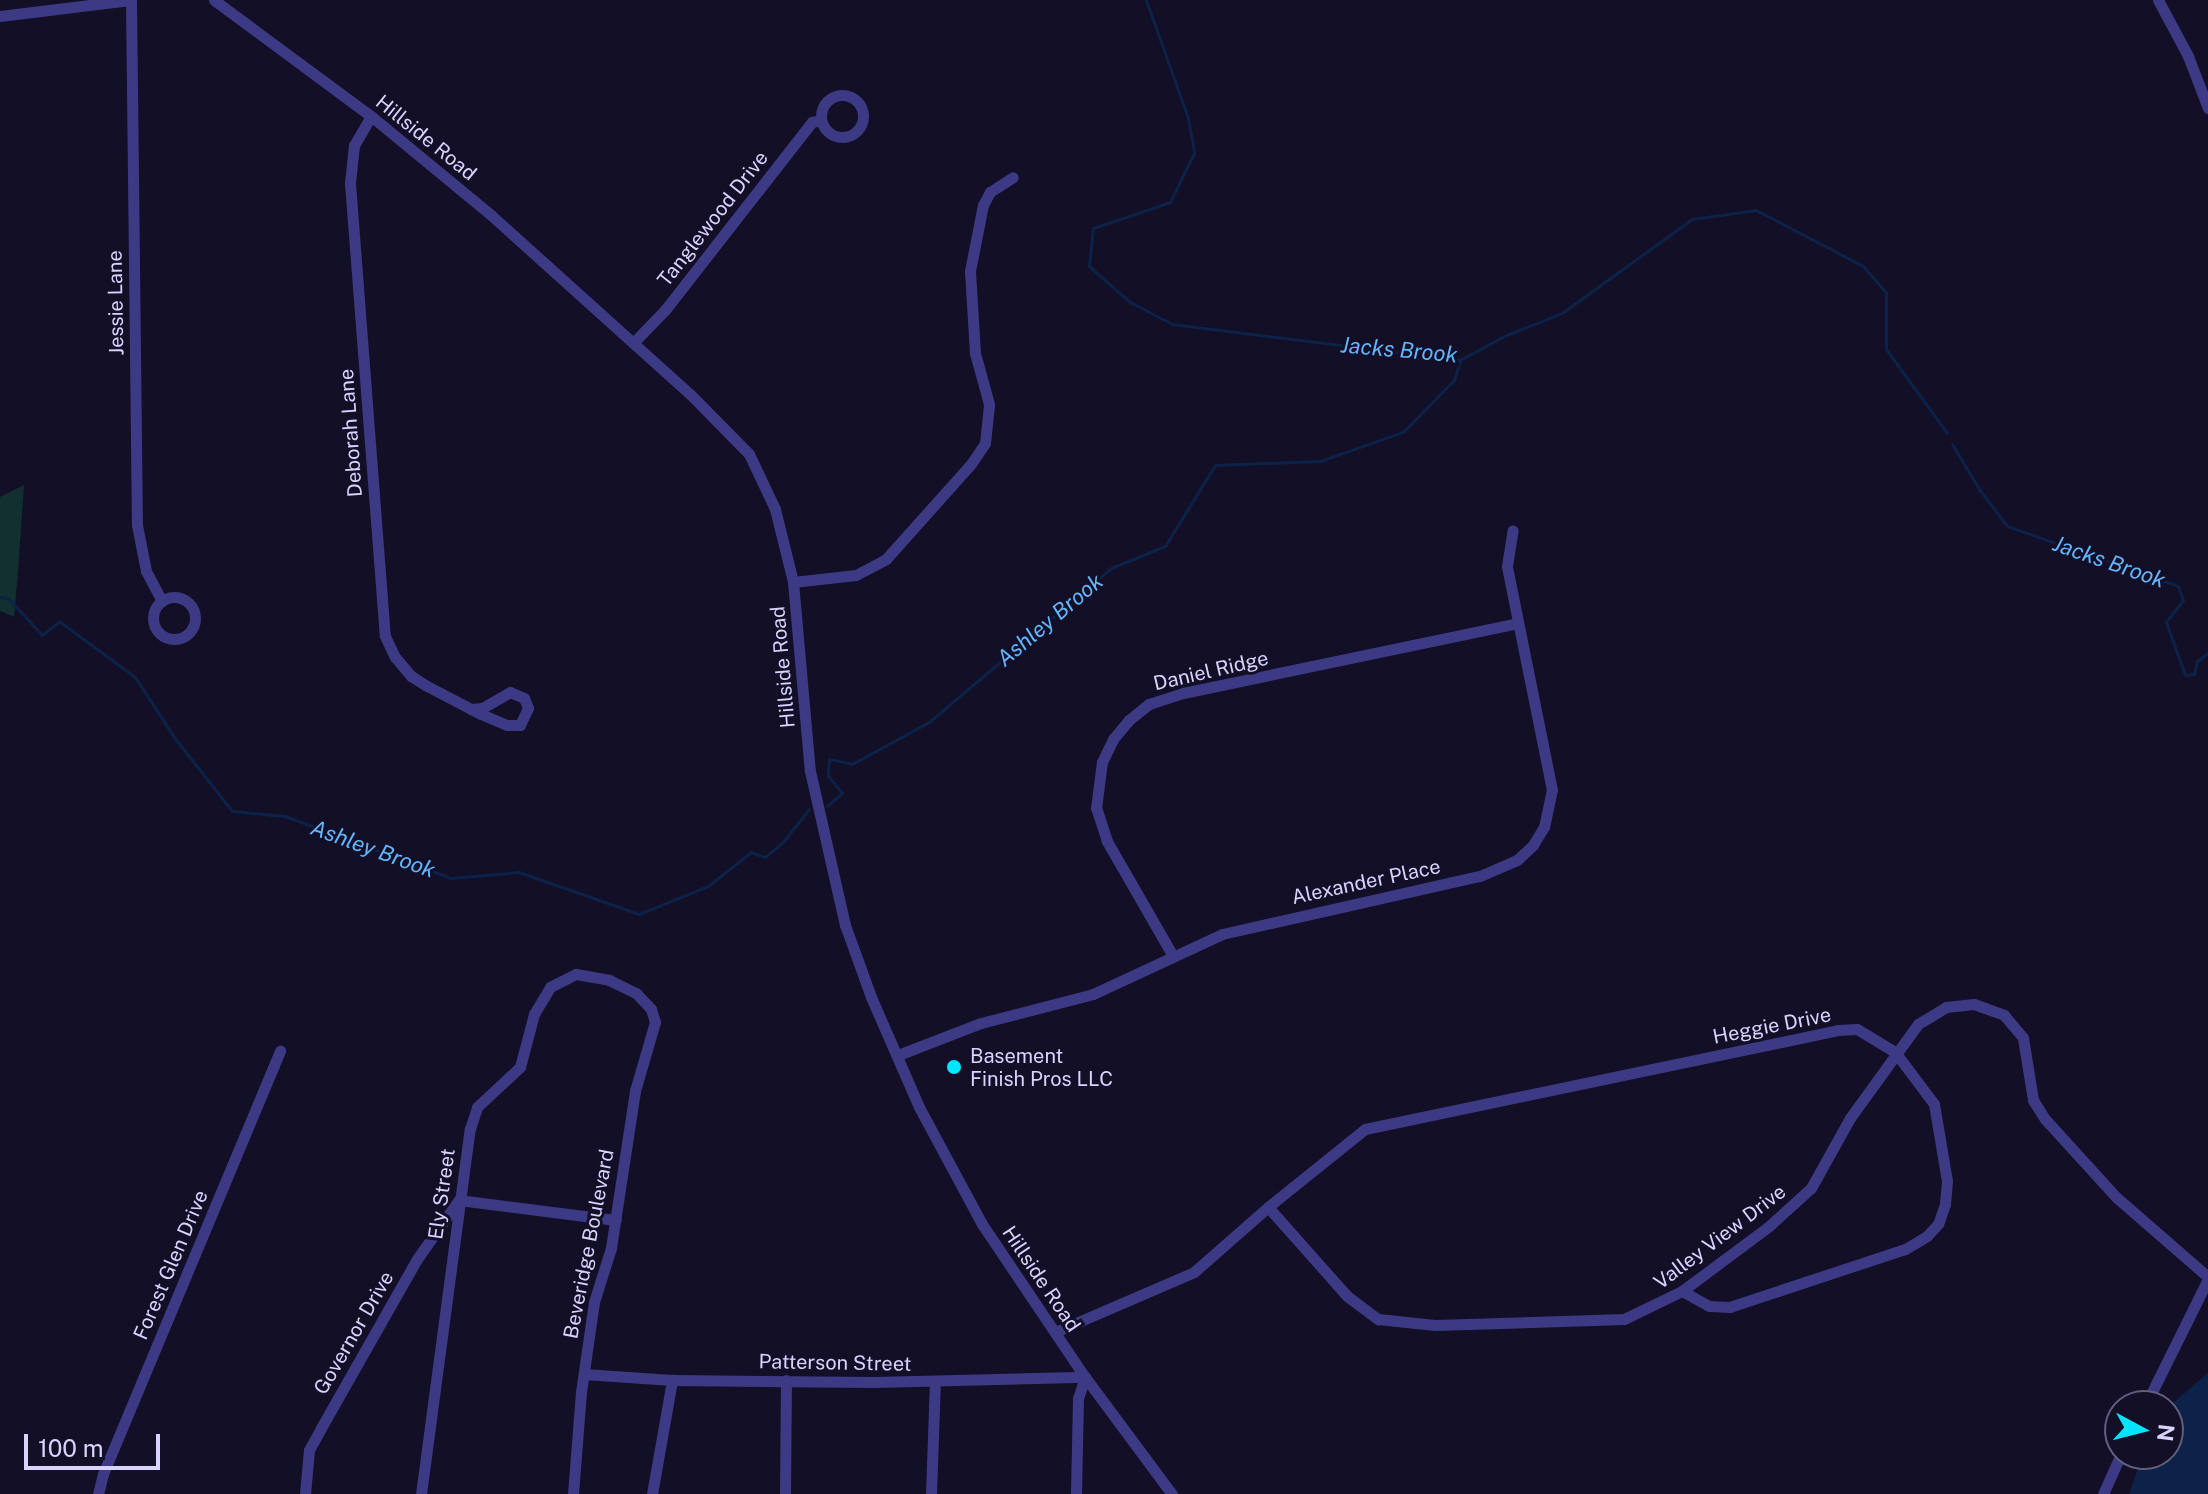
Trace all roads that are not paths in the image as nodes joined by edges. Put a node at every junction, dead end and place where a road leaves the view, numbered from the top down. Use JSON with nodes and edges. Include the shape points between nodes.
{"nodes":[{"id":1,"x":130,"y":0,"type":"edge"},
{"id":2,"x":214,"y":0,"type":"edge"},
{"id":3,"x":2158,"y":0,"type":"edge"},
{"id":4,"x":0,"y":16,"type":"edge"},
{"id":5,"x":2208,"y":108,"type":"edge"},
{"id":6,"x":371,"y":116,"type":"junction"},
{"id":7,"x":821,"y":120,"type":"dead end"},
{"id":8,"x":1013,"y":177,"type":"dead end"},
{"id":9,"x":634,"y":342,"type":"junction"},
{"id":10,"x":1513,"y":530,"type":"dead end"},
{"id":11,"x":793,"y":582,"type":"junction"},
{"id":12,"x":162,"y":601,"type":"dead end"},
{"id":13,"x":1518,"y":623,"type":"junction"},
{"id":14,"x":471,"y":709,"type":"junction"},
{"id":15,"x":1173,"y":956,"type":"junction"},
{"id":16,"x":609,"y":980,"type":"joint"},
{"id":17,"x":280,"y":1051,"type":"dead end"},
{"id":18,"x":1895,"y":1052,"type":"junction"},
{"id":19,"x":898,"y":1055,"type":"junction"},
{"id":20,"x":459,"y":1200,"type":"junction"},
{"id":21,"x":1268,"y":1207,"type":"junction"},
{"id":22,"x":616,"y":1220,"type":"junction"},
{"id":23,"x":2208,"y":1278,"type":"edge"},
{"id":24,"x":1682,"y":1291,"type":"junction"},
{"id":25,"x":1055,"y":1332,"type":"junction"},
{"id":26,"x":584,"y":1374,"type":"junction"},
{"id":27,"x":1085,"y":1377,"type":"junction"},
{"id":28,"x":672,"y":1380,"type":"junction"},
{"id":29,"x":786,"y":1380,"type":"junction"},
{"id":30,"x":935,"y":1382,"type":"junction"},
{"id":31,"x":2153,"y":1390,"type":"edge"},
{"id":32,"x":2114,"y":1470,"type":"edge"},
{"id":33,"x":98,"y":1494,"type":"edge"},
{"id":34,"x":305,"y":1494,"type":"edge"},
{"id":35,"x":421,"y":1494,"type":"edge"},
{"id":36,"x":573,"y":1494,"type":"edge"},
{"id":37,"x":652,"y":1494,"type":"edge"},
{"id":38,"x":785,"y":1494,"type":"edge"},
{"id":39,"x":931,"y":1494,"type":"edge"},
{"id":40,"x":1076,"y":1494,"type":"edge"},
{"id":41,"x":1172,"y":1494,"type":"edge"},
{"id":42,"x":2103,"y":1494,"type":"edge"}],
"edges":[{"from":1,"to":4,"type":"street"},
{"from":1,"to":12,"type":"street","name":"Jessie Lane","via":[[137,525],[146,571]]},
{"from":2,"to":6,"type":"street","name":"Hillside Road"},
{"from":3,"to":5,"type":"street"},
{"from":6,"to":9,"type":"street","name":"Hillside Road"},
{"from":6,"to":14,"type":"street","name":"Deborah Lane","via":[[354,145],[350,183],[385,636],[411,676]]},
{"from":7,"to":9,"type":"street","name":"Tanglewood Drive","via":[[812,122]]},
{"from":8,"to":11,"type":"street","via":[[990,192],[983,205],[970,271],[975,353],[989,404],[985,443],[886,559],[856,575]]},
{"from":9,"to":11,"type":"street","name":"Hillside Road","via":[[749,454],[775,509]]},
{"from":10,"to":13,"type":"street","name":"Alexander Place","via":[[1506,560]]},
{"from":11,"to":19,"type":"street","name":"Hillside Road","via":[[813,789],[845,925]]},
{"from":13,"to":15,"type":"street","name":"Alexander Place","via":[[1552,790],[1546,823],[1527,851],[1495,872],[1246,927]]},
{"from":13,"to":15,"type":"street","name":"Daniel Ridge","via":[[1183,693],[1149,704],[1129,720],[1102,762],[1096,808],[1107,841]]},
{"from":14,"to":14,"type":"street","name":"Deborah Lane","via":[[507,725],[520,725],[528,708],[524,698],[510,692]]},
{"from":15,"to":19,"type":"street","name":"Alexander Place","via":[[1093,994],[981,1023]]},
{"from":16,"to":20,"type":"street","name":"Ely Street","via":[[576,974],[550,987],[534,1014],[520,1067],[477,1107]]},
{"from":16,"to":22,"type":"street","name":"Beveridge Boulevard","via":[[643,999],[655,1022],[635,1091]]},
{"from":17,"to":33,"type":"street","name":"Forest Glen Drive"},
{"from":18,"to":21,"type":"street","name":"Heggie Drive","via":[[1857,1029],[1838,1030],[1373,1127],[1347,1141]]},
{"from":18,"to":23,"type":"street","name":"Valley View Drive","via":[[1918,1024],[1946,1007],[1974,1004],[2004,1015],[2023,1038],[2033,1100],[2045,1119],[2116,1197]]},
{"from":18,"to":24,"type":"street","name":"Valley View Drive","via":[[1811,1188]]},
{"from":18,"to":24,"type":"street","name":"Heggie Drive","via":[[1934,1104],[1947,1181],[1938,1224],[1905,1249],[1730,1307],[1709,1306]]},
{"from":19,"to":25,"type":"street","name":"Hillside Road","via":[[966,1196]]},
{"from":20,"to":22,"type":"street"},
{"from":20,"to":34,"type":"street","name":"Governor Drive","via":[[417,1259],[309,1450]]},
{"from":20,"to":35,"type":"street","name":"Ely Street"},
{"from":21,"to":24,"type":"street","name":"Valley View Drive","via":[[1347,1296],[1378,1319],[1435,1325],[1595,1323],[1624,1319]]},
{"from":21,"to":25,"type":"street","via":[[1194,1272]]},
{"from":22,"to":26,"type":"street","name":"Beveridge Boulevard","via":[[594,1302]]},
{"from":23,"to":31,"type":"street"},
{"from":25,"to":27,"type":"street","name":"Hillside Road"},
{"from":26,"to":28,"type":"street","name":"Patterson Street"},
{"from":26,"to":36,"type":"street","name":"Beveridge Boulevard"},
{"from":27,"to":30,"type":"street","name":"Patterson Street"},
{"from":27,"to":40,"type":"street","via":[[1078,1398]]},
{"from":27,"to":41,"type":"street","name":"Hillside Road"},
{"from":28,"to":29,"type":"street","name":"Patterson Street"},
{"from":28,"to":37,"type":"street"},
{"from":29,"to":30,"type":"street","name":"Patterson Street"},
{"from":29,"to":38,"type":"street"},
{"from":30,"to":39,"type":"street"},
{"from":32,"to":42,"type":"street"}]}
